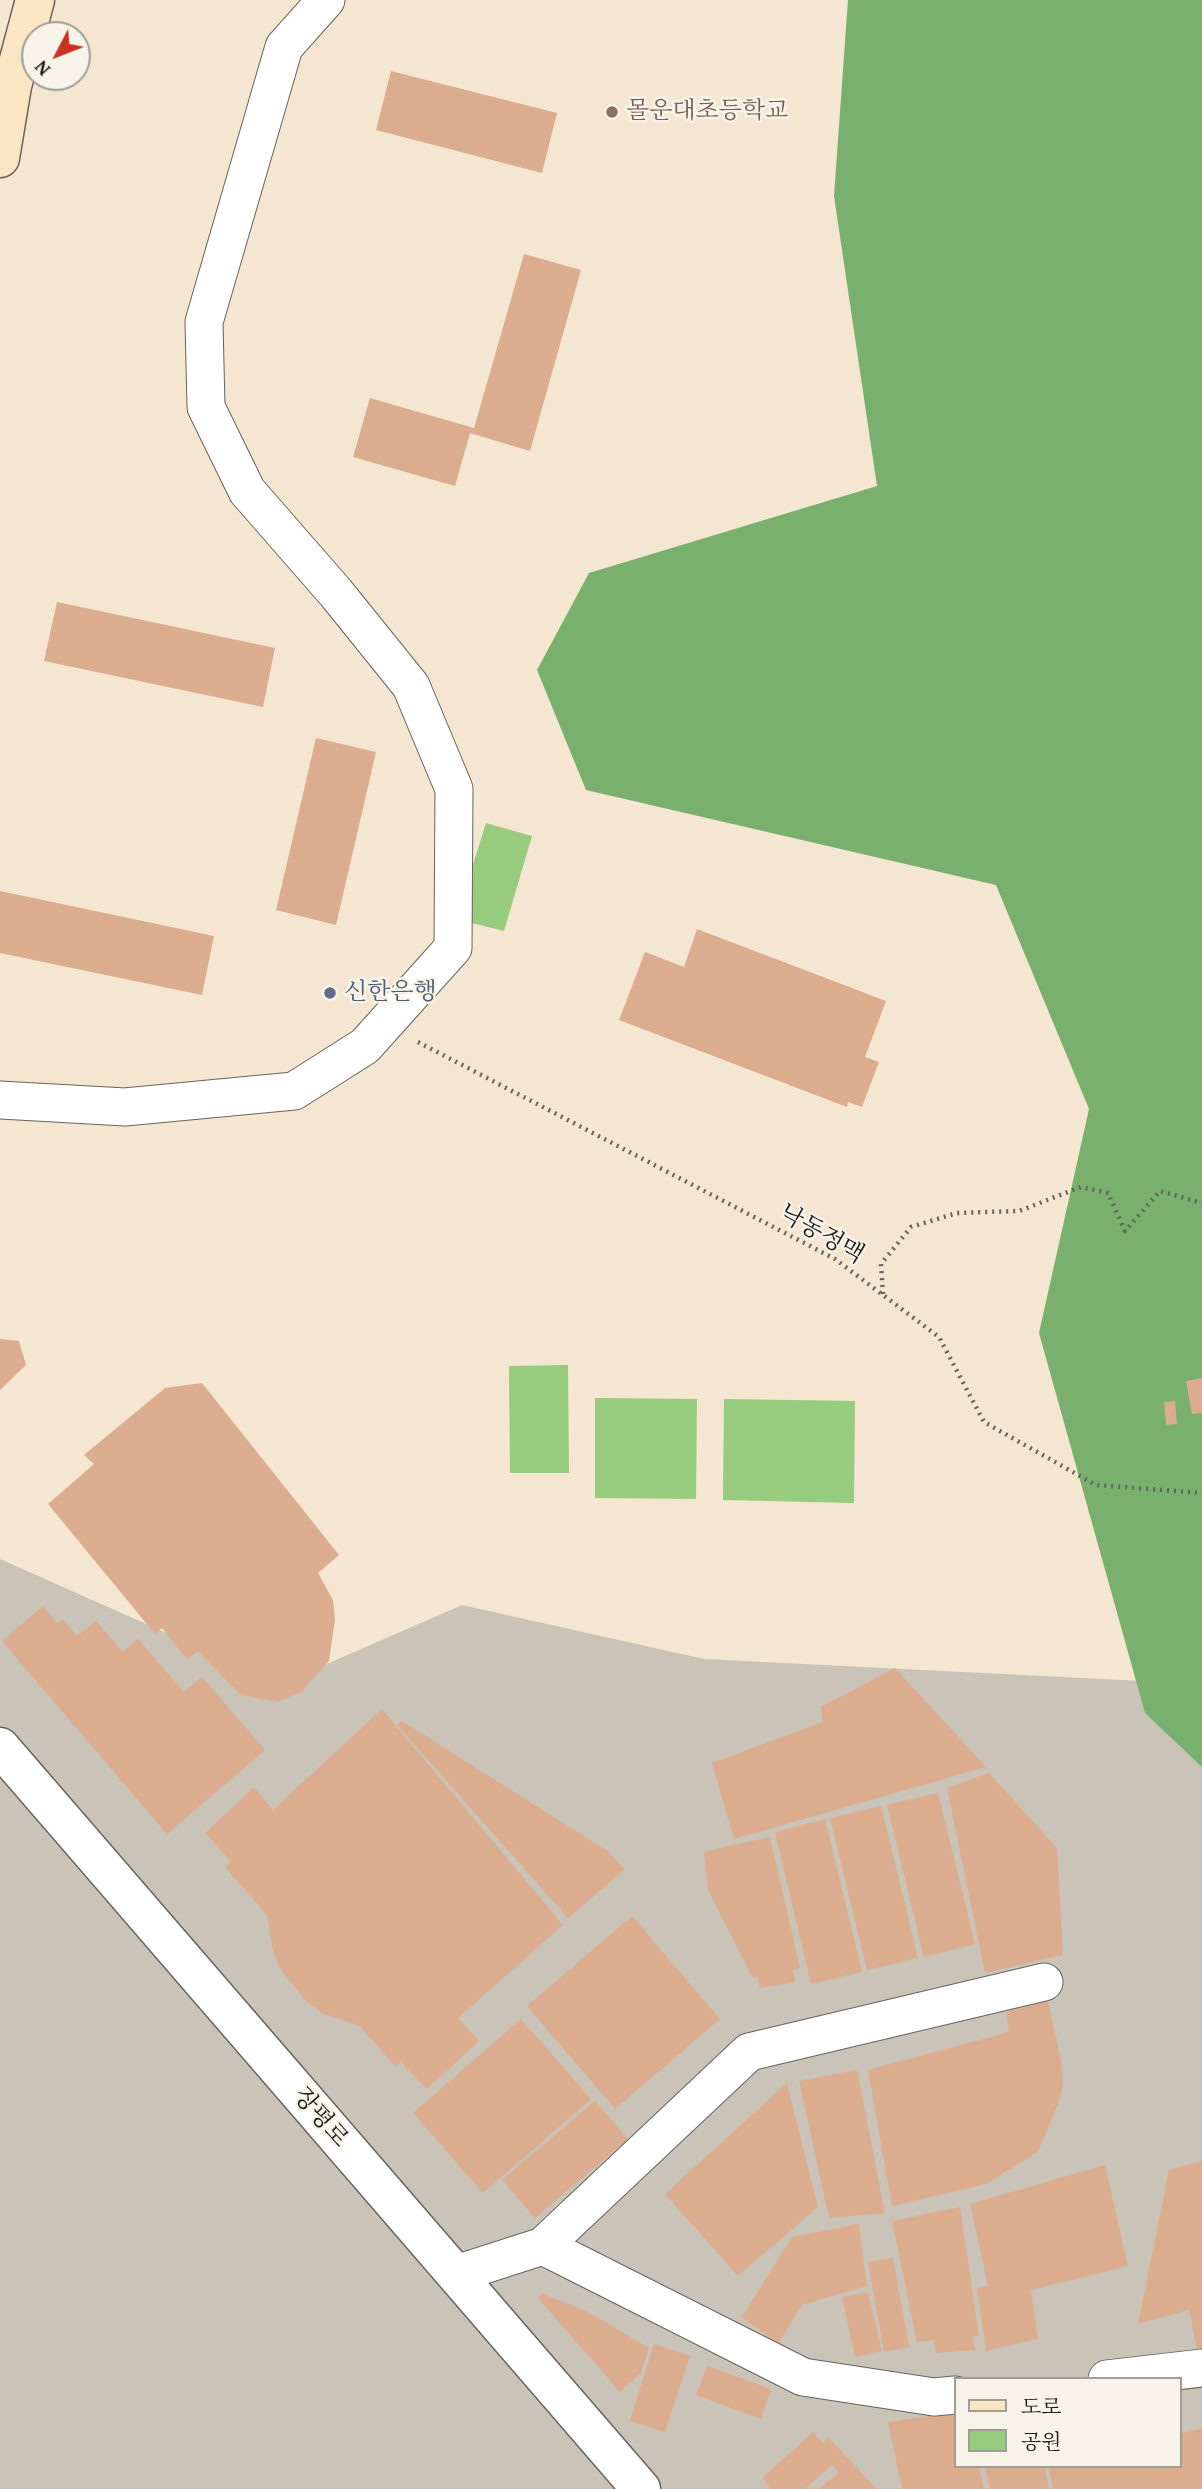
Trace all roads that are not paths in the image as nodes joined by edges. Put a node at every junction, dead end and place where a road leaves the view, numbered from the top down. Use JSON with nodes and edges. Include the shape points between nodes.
{"nodes":[{"id":1,"x":34,"y":0,"type":"edge"},
{"id":2,"x":326,"y":0,"type":"edge"},
{"id":3,"x":0,"y":158,"type":"edge"},
{"id":4,"x":0,"y":1100,"type":"edge"},
{"id":5,"x":0,"y":1747,"type":"edge"},
{"id":6,"x":1044,"y":1982,"type":"dead end"},
{"id":7,"x":543,"y":2246,"type":"junction"},
{"id":8,"x":456,"y":2274,"type":"junction"},
{"id":9,"x":1202,"y":2368,"type":"edge"},
{"id":10,"x":1124,"y":2377,"type":"edge"},
{"id":11,"x":954,"y":2395,"type":"edge"},
{"id":12,"x":640,"y":2489,"type":"edge"}],
"edges":[{"from":1,"to":3,"type":"main road"},
{"from":2,"to":4,"type":"street","via":[[284,47],[280,60],[204,322],[206,407],[247,491],[411,686],[454,789],[453,948],[365,1046],[293,1091],[125,1107]]},
{"from":5,"to":8,"type":"street","name":"장평로"},
{"from":6,"to":7,"type":"street","via":[[749,2052]]},
{"from":7,"to":8,"type":"street"},
{"from":7,"to":11,"type":"street","via":[[803,2377],[934,2398]]},
{"from":8,"to":12,"type":"street","name":"장평로"},
{"from":9,"to":10,"type":"street"}]}
